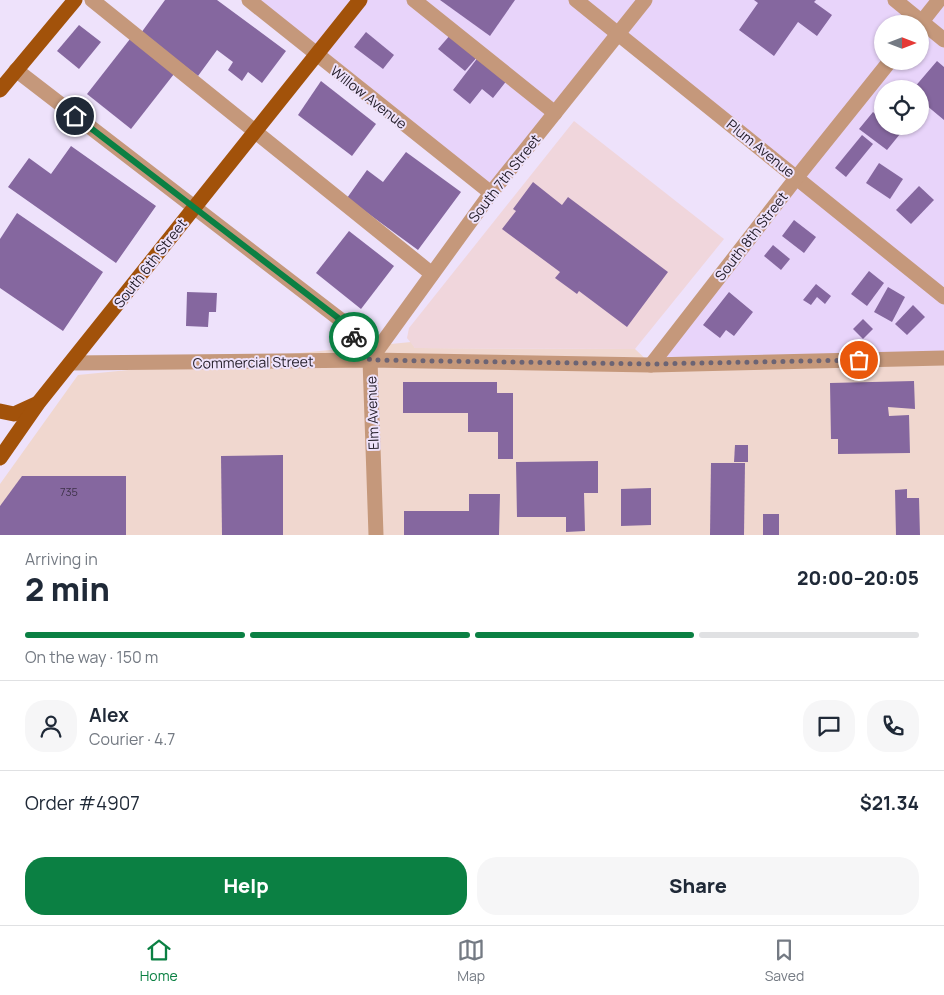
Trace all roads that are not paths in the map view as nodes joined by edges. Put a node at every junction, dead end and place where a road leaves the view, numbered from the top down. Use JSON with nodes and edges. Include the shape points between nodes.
{"nodes":[{"id":1,"x":75,"y":0,"type":"edge"},
{"id":2,"x":92,"y":0,"type":"edge"},
{"id":3,"x":249,"y":0,"type":"edge"},
{"id":4,"x":360,"y":0,"type":"edge"},
{"id":5,"x":414,"y":0,"type":"edge"},
{"id":6,"x":576,"y":0,"type":"edge"},
{"id":7,"x":645,"y":0,"type":"edge"},
{"id":8,"x":895,"y":0,"type":"edge"},
{"id":9,"x":939,"y":0,"type":"edge"},
{"id":10,"x":912,"y":15,"type":"edge"},
{"id":11,"x":927,"y":15,"type":"edge"},
{"id":12,"x":929,"y":29,"type":"edge"},
{"id":13,"x":618,"y":34,"type":"junction"},
{"id":14,"x":944,"y":40,"type":"edge"},
{"id":15,"x":316,"y":54,"type":"junction"},
{"id":16,"x":16,"y":70,"type":"junction"},
{"id":17,"x":883,"y":70,"type":"edge"},
{"id":18,"x":0,"y":90,"type":"edge"},
{"id":19,"x":555,"y":113,"type":"junction"},
{"id":20,"x":255,"y":131,"type":"junction"},
{"id":21,"x":797,"y":177,"type":"junction"},
{"id":22,"x":491,"y":193,"type":"junction"},
{"id":23,"x":194,"y":207,"type":"junction"},
{"id":24,"x":432,"y":274,"type":"junction"},
{"id":25,"x":944,"y":297,"type":"edge"},
{"id":26,"x":941,"y":354,"type":"edge"},
{"id":27,"x":370,"y":360,"type":"junction"},
{"id":28,"x":71,"y":363,"type":"junction"},
{"id":29,"x":651,"y":364,"type":"junction"},
{"id":30,"x":39,"y":402,"type":"junction"},
{"id":31,"x":0,"y":411,"type":"edge"},
{"id":32,"x":0,"y":458,"type":"edge"},
{"id":33,"x":376,"y":535,"type":"edge"}],
"edges":[{"from":1,"to":16,"type":"main road"},
{"from":2,"to":20,"type":"street"},
{"from":3,"to":15,"type":"street","name":"Willow Avenue"},
{"from":4,"to":15,"type":"main road","name":"South 6th Street"},
{"from":5,"to":19,"type":"street"},
{"from":6,"to":13,"type":"street","name":"Plum Avenue"},
{"from":7,"to":13,"type":"street","name":"South 7th Street"},
{"from":8,"to":10,"type":"street"},
{"from":9,"to":11,"type":"street"},
{"from":12,"to":14,"type":"street"},
{"from":13,"to":19,"type":"street","name":"South 7th Street"},
{"from":13,"to":21,"type":"street","name":"Plum Avenue"},
{"from":15,"to":20,"type":"main road","name":"South 6th Street"},
{"from":15,"to":22,"type":"street","name":"Willow Avenue"},
{"from":16,"to":18,"type":"main road"},
{"from":16,"to":23,"type":"street","name":"Elm Avenue"},
{"from":17,"to":21,"type":"street","name":"South 8th Street"},
{"from":19,"to":22,"type":"street","name":"South 7th Street"},
{"from":20,"to":23,"type":"main road","name":"South 6th Street"},
{"from":20,"to":24,"type":"street"},
{"from":21,"to":25,"type":"street","name":"Plum Avenue"},
{"from":21,"to":29,"type":"street","name":"South 8th Street"},
{"from":22,"to":24,"type":"street","name":"South 7th Street"},
{"from":23,"to":27,"type":"street","name":"Elm Avenue","via":[[346,324]]},
{"from":23,"to":28,"type":"main road","name":"South 6th Street"},
{"from":24,"to":27,"type":"street","name":"South 7th Street"},
{"from":26,"to":29,"type":"street","name":"Commercial Street"},
{"from":27,"to":28,"type":"street","name":"Commercial Street"},
{"from":27,"to":29,"type":"street","name":"Commercial Street"},
{"from":27,"to":33,"type":"street","name":"Elm Avenue"},
{"from":28,"to":30,"type":"main road","name":"South 6th Street"},
{"from":30,"to":31,"type":"main road","via":[[14,414]]},
{"from":30,"to":32,"type":"main road","name":"South 6th Street"}]}
